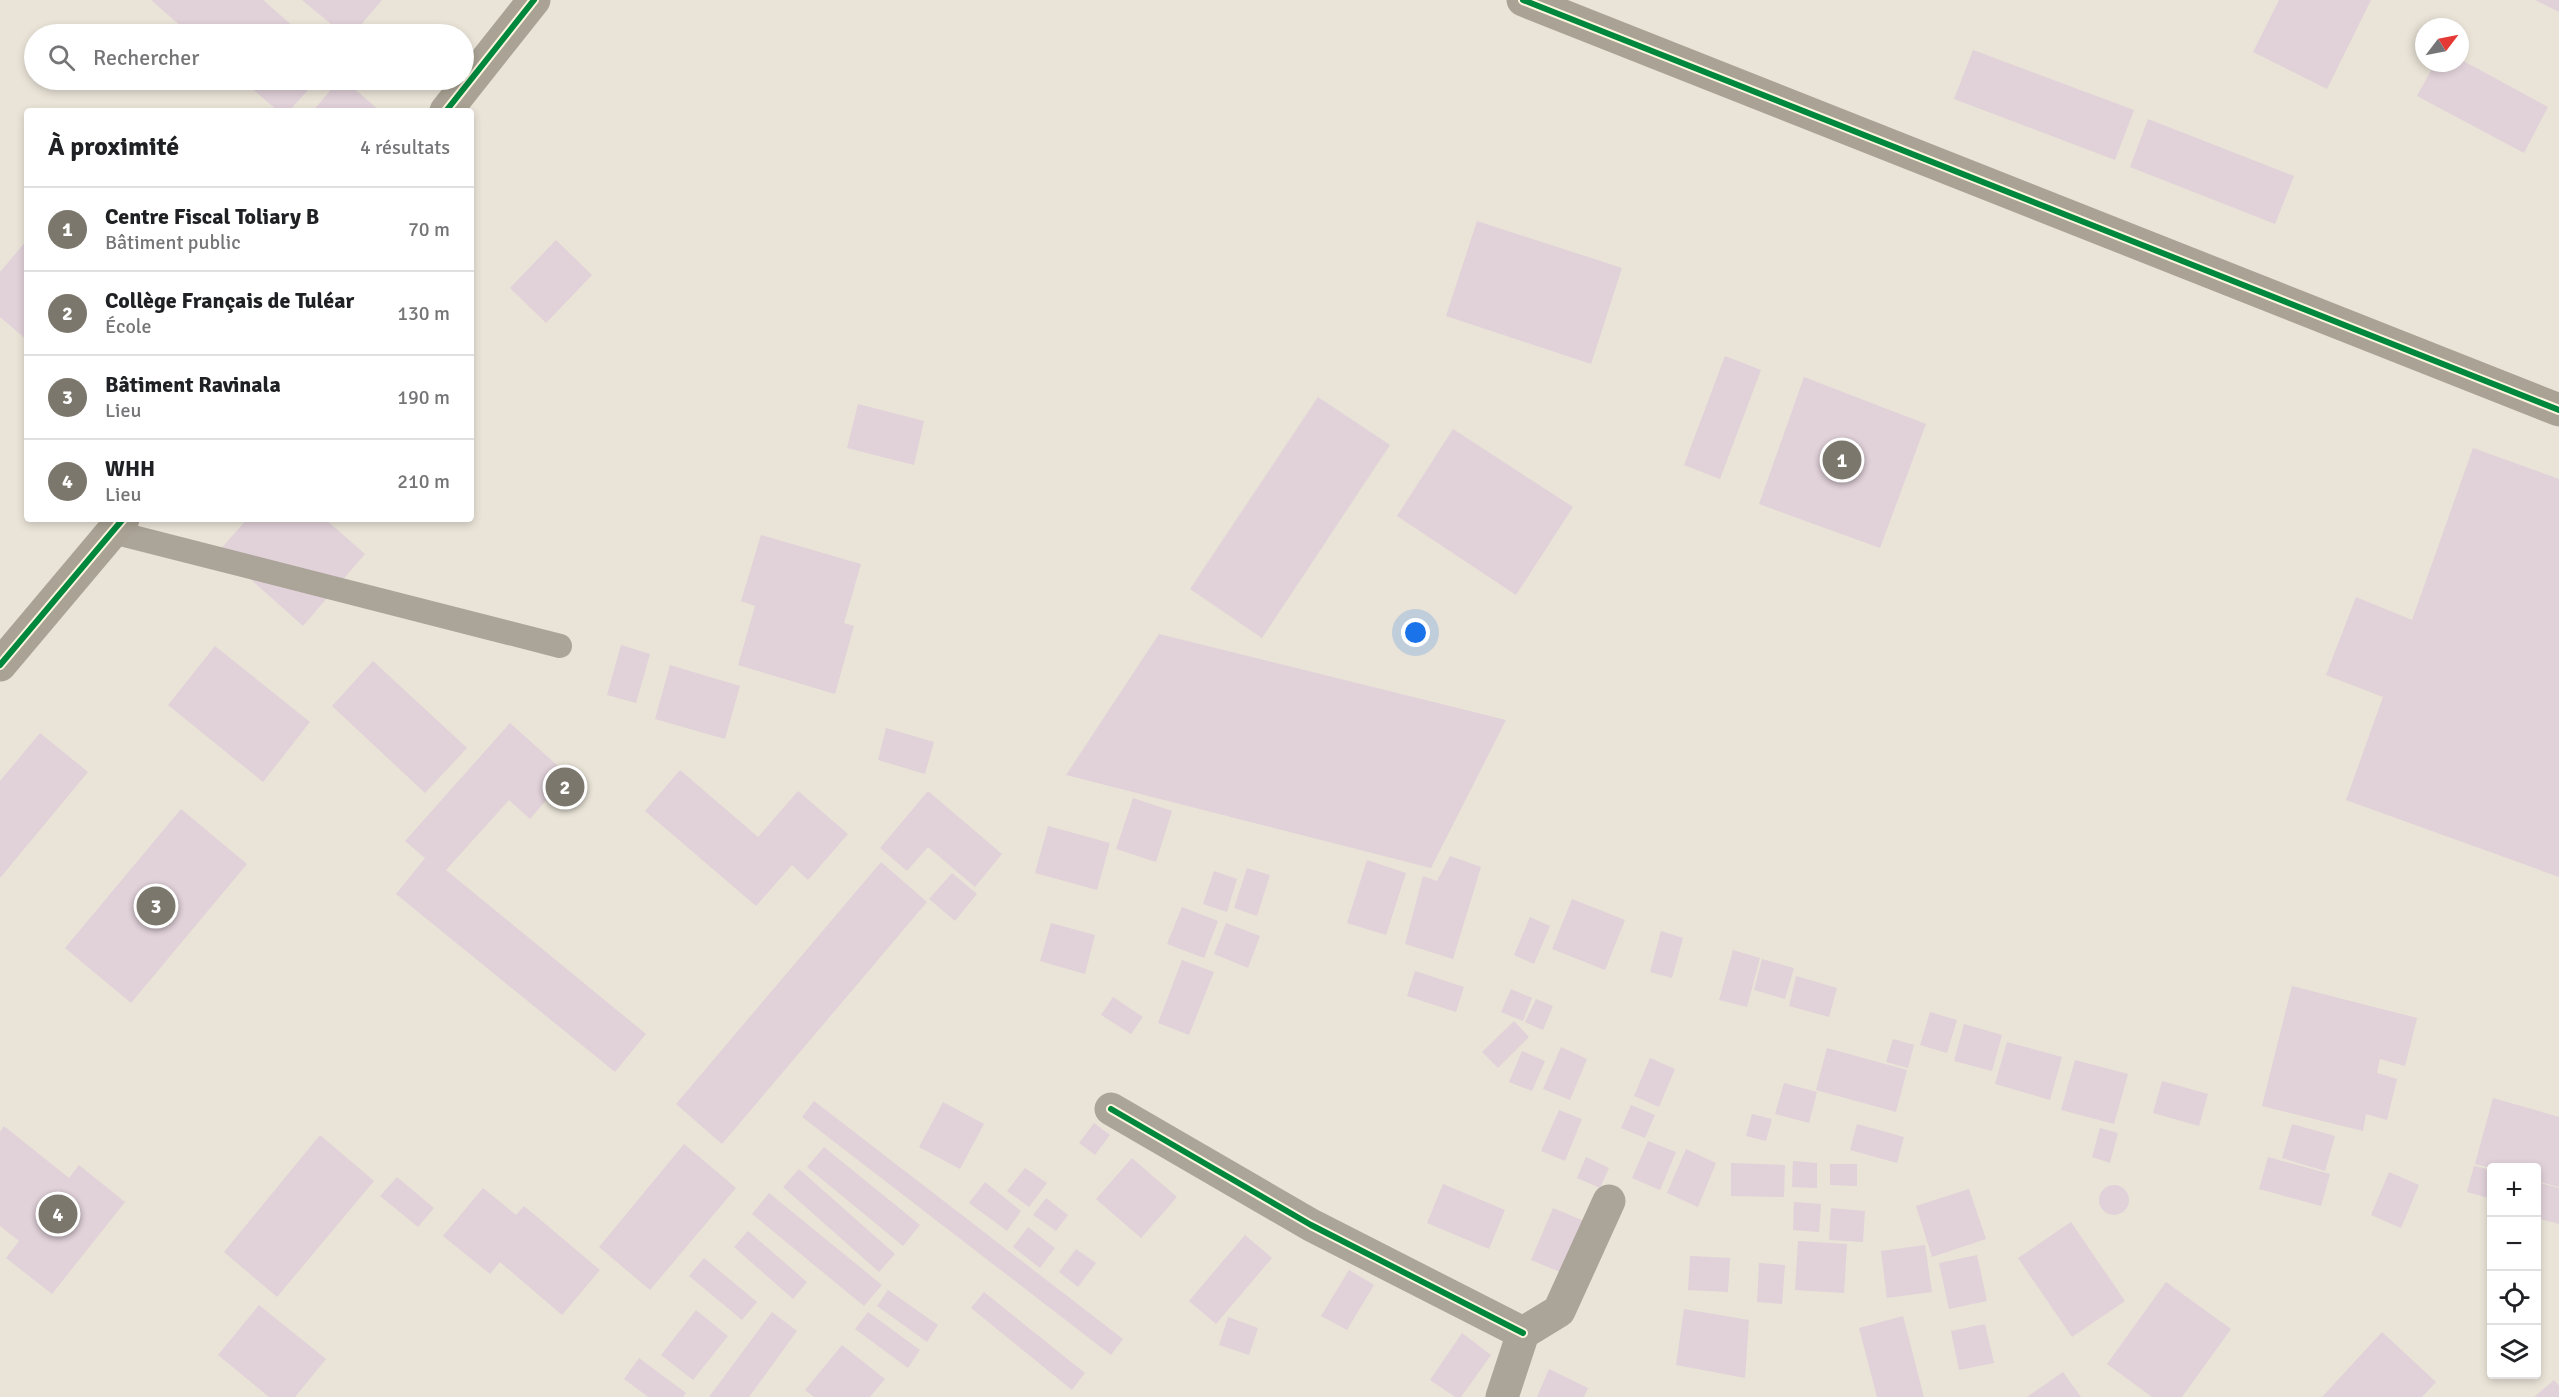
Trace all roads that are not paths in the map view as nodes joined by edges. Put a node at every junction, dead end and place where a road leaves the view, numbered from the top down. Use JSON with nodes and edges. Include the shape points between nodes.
{"nodes":[{"id":1,"x":534,"y":0,"type":"edge"},
{"id":2,"x":1523,"y":0,"type":"edge"},
{"id":3,"x":474,"y":76,"type":"edge"},
{"id":4,"x":463,"y":90,"type":"edge"},
{"id":5,"x":448,"y":108,"type":"edge"},
{"id":6,"x":2559,"y":410,"type":"edge"},
{"id":7,"x":118,"y":525,"type":"edge"},
{"id":8,"x":561,"y":646,"type":"dead end"},
{"id":9,"x":0,"y":665,"type":"edge"},
{"id":10,"x":1111,"y":1109,"type":"dead end"},
{"id":11,"x":1609,"y":1201,"type":"dead end"},
{"id":12,"x":1523,"y":1333,"type":"junction"},
{"id":13,"x":1502,"y":1397,"type":"edge"}],
"edges":[{"from":1,"to":3,"type":"street"},
{"from":2,"to":6,"type":"street"},
{"from":4,"to":5,"type":"street"},
{"from":7,"to":8,"type":"lane"},
{"from":7,"to":9,"type":"street"},
{"from":10,"to":12,"type":"street","via":[[1311,1225]]},
{"from":11,"to":12,"type":"street","via":[[1559,1311]]},
{"from":12,"to":13,"type":"street"}]}
